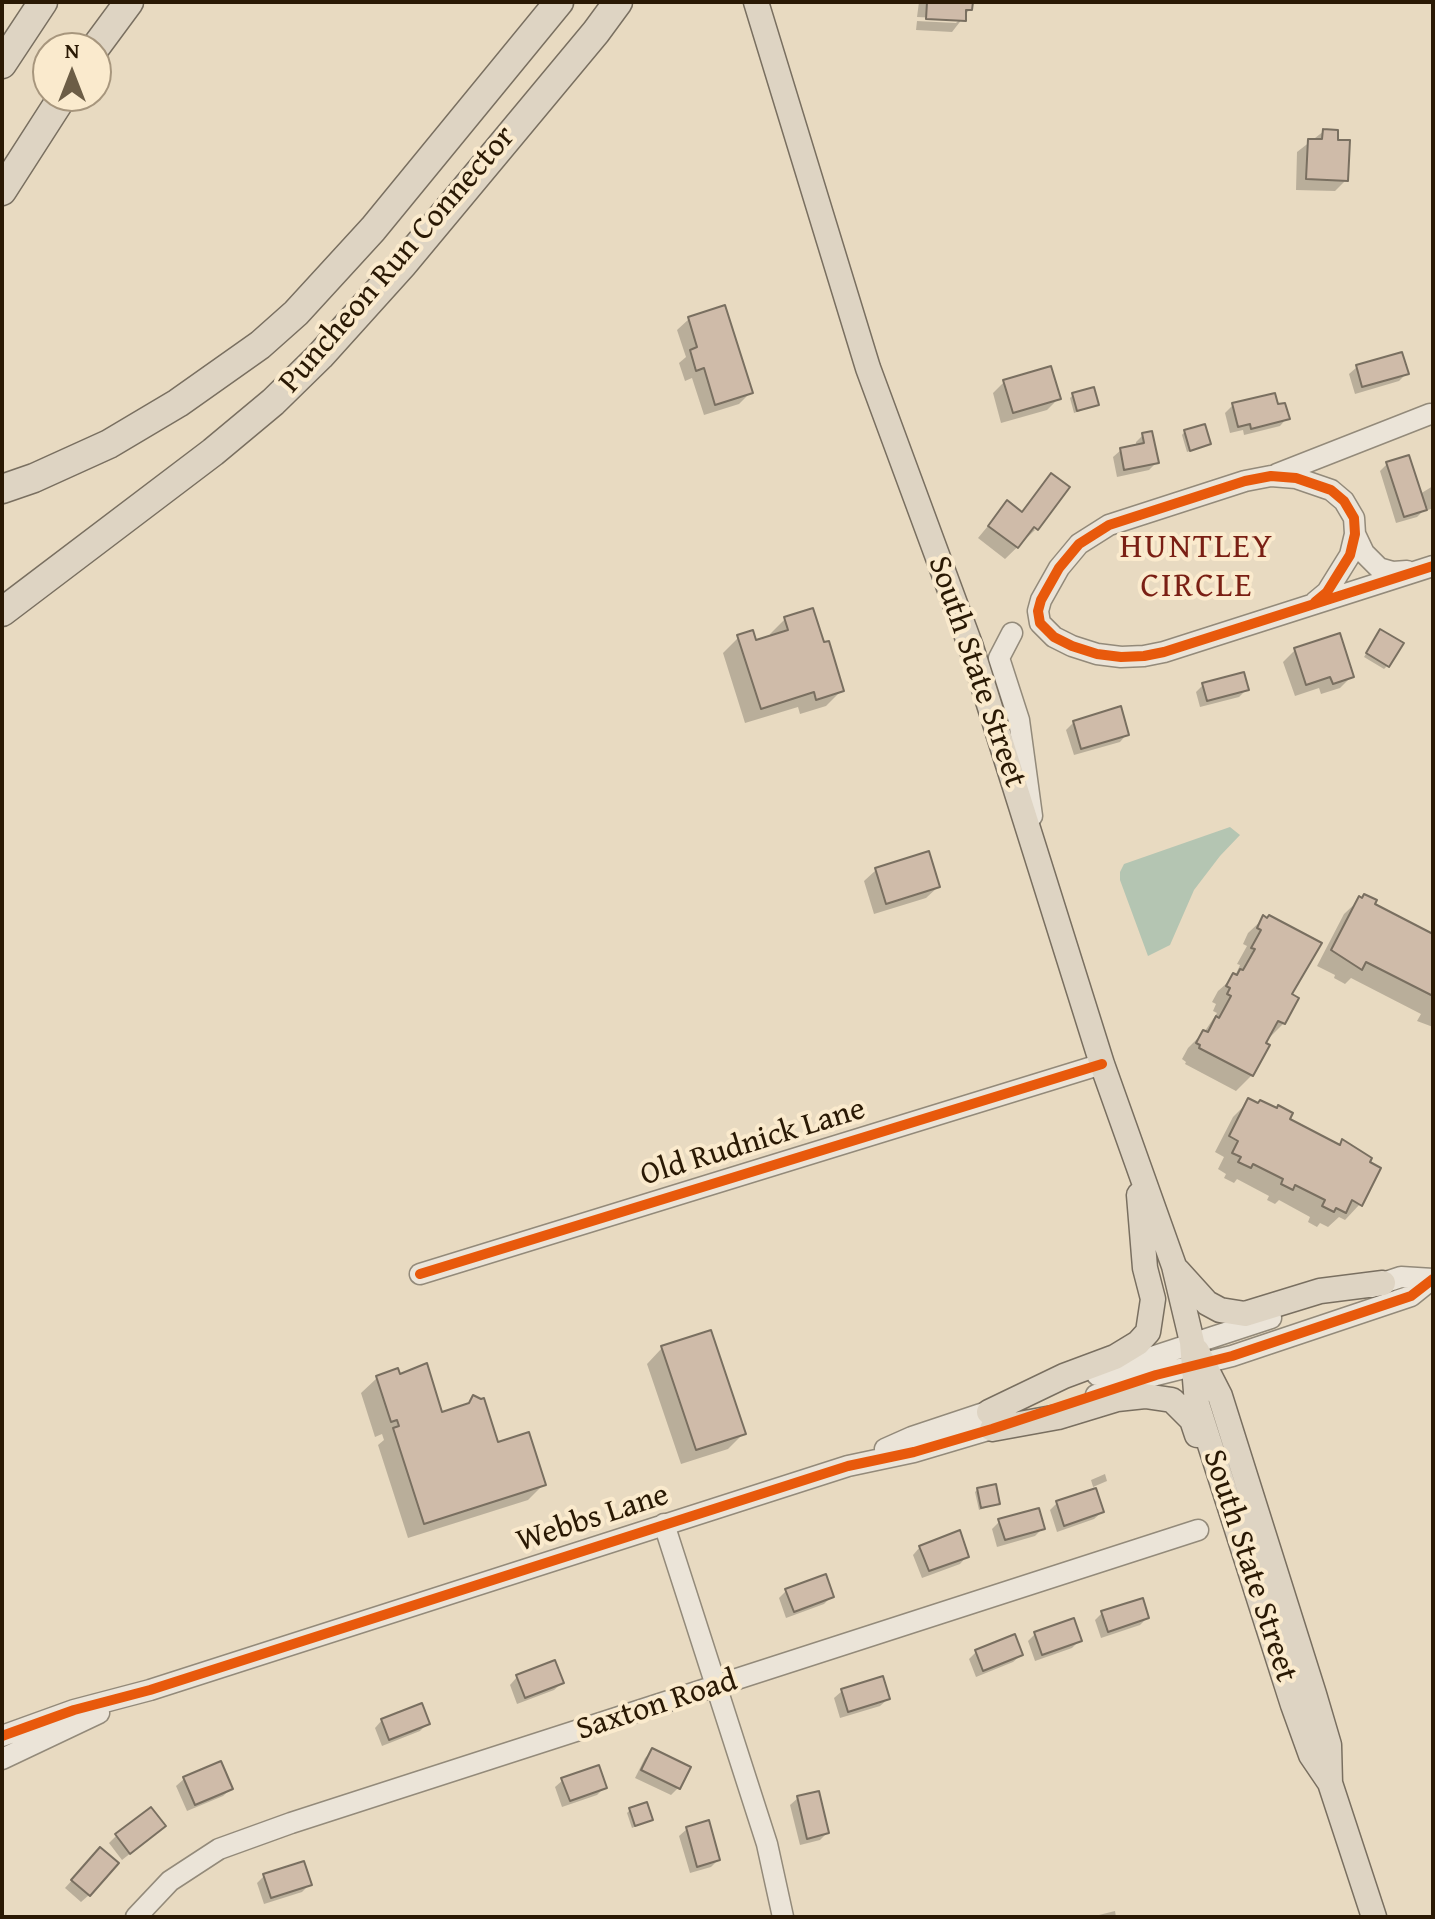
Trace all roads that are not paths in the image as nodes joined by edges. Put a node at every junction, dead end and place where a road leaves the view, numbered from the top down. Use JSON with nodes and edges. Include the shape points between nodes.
{"nodes":[{"id":1,"x":43,"y":2,"type":"edge"},
{"id":2,"x":129,"y":2,"type":"edge"},
{"id":3,"x":559,"y":2,"type":"edge"},
{"id":4,"x":618,"y":2,"type":"edge"},
{"id":5,"x":756,"y":2,"type":"edge"},
{"id":6,"x":107,"y":32,"type":"edge"},
{"id":7,"x":2,"y":64,"type":"edge"},
{"id":8,"x":53,"y":112,"type":"edge"},
{"id":9,"x":2,"y":191,"type":"edge"},
{"id":10,"x":1430,"y":414,"type":"dead end"},
{"id":11,"x":80,"y":457,"type":"junction"},
{"id":12,"x":2,"y":469,"type":"edge"},
{"id":13,"x":1271,"y":476,"type":"junction"},
{"id":14,"x":2,"y":489,"type":"edge"},
{"id":15,"x":1355,"y":534,"type":"junction"},
{"id":16,"x":1428,"y":568,"type":"edge"},
{"id":17,"x":1315,"y":602,"type":"junction"},
{"id":18,"x":2,"y":612,"type":"edge"},
{"id":19,"x":1040,"y":623,"type":"junction"},
{"id":20,"x":1012,"y":633,"type":"junction"},
{"id":21,"x":971,"y":647,"type":"junction"},
{"id":22,"x":1038,"y":860,"type":"junction"},
{"id":23,"x":1102,"y":1064,"type":"junction"},
{"id":24,"x":1137,"y":1165,"type":"junction"},
{"id":25,"x":1174,"y":1266,"type":"junction"},
{"id":26,"x":420,"y":1274,"type":"dead end"},
{"id":27,"x":1432,"y":1279,"type":"edge"},
{"id":28,"x":1383,"y":1283,"type":"junction"},
{"id":29,"x":1196,"y":1357,"type":"junction"},
{"id":30,"x":991,"y":1420,"type":"junction"},
{"id":31,"x":664,"y":1524,"type":"junction"},
{"id":32,"x":1198,"y":1530,"type":"dead end"},
{"id":33,"x":1264,"y":1613,"type":"junction"},
{"id":34,"x":715,"y":1688,"type":"junction"},
{"id":35,"x":150,"y":1690,"type":"junction"},
{"id":36,"x":2,"y":1736,"type":"edge"},
{"id":37,"x":2,"y":1759,"type":"edge"},
{"id":38,"x":1330,"y":1783,"type":"junction"},
{"id":39,"x":136,"y":1917,"type":"edge"},
{"id":40,"x":783,"y":1917,"type":"edge"},
{"id":41,"x":1374,"y":1917,"type":"edge"}],
"edges":[{"from":1,"to":7,"type":"highway"},
{"from":2,"to":6,"type":"highway"},
{"from":3,"to":11,"type":"highway","name":"Puncheon Run Connector","via":[[373,229],[296,313],[178,403]]},
{"from":4,"to":18,"type":"highway","name":"Puncheon Run Connector","via":[[403,264],[320,356],[213,452]]},
{"from":5,"to":21,"type":"main road","name":"South State Street","via":[[868,368]]},
{"from":8,"to":9,"type":"highway"},
{"from":10,"to":13,"type":"street"},
{"from":11,"to":12,"type":"highway"},
{"from":11,"to":14,"type":"highway","name":"Puncheon Run Connector"},
{"from":13,"to":15,"type":"street","via":[[1331,490],[1354,518]]},
{"from":13,"to":19,"type":"street","via":[[1091,535],[1059,568],[1041,600]]},
{"from":15,"to":16,"type":"street","via":[[1379,568]]},
{"from":15,"to":17,"type":"street","via":[[1344,569]]},
{"from":16,"to":17,"type":"street"},
{"from":17,"to":19,"type":"street","via":[[1144,656],[1097,654],[1054,637]]},
{"from":19,"to":20,"type":"street"},
{"from":20,"to":21,"type":"street"},
{"from":20,"to":22,"type":"street","via":[[999,658],[1019,720]]},
{"from":21,"to":22,"type":"main road","name":"South State Street"},
{"from":22,"to":23,"type":"main road","name":"South State Street"},
{"from":23,"to":24,"type":"main road","name":"South State Street"},
{"from":23,"to":26,"type":"street","name":"Old Rudnick Lane"},
{"from":24,"to":25,"type":"main road","name":"South State Street"},
{"from":24,"to":30,"type":"main road","via":[[1145,1268],[1153,1299],[1148,1332],[1115,1357],[1064,1376]]},
{"from":25,"to":28,"type":"main road","via":[[1207,1303],[1245,1314],[1320,1291]]},
{"from":25,"to":29,"type":"main road","name":"South State Street"},
{"from":27,"to":28,"type":"street","via":[[1401,1277]]},
{"from":27,"to":29,"type":"street","via":[[1411,1296]]},
{"from":28,"to":29,"type":"street"},
{"from":29,"to":30,"type":"street","name":"Webbs Lane"},
{"from":29,"to":33,"type":"main road","name":"South State Street","via":[[1197,1404]]},
{"from":29,"to":38,"type":"main road","name":"South State Street","via":[[1220,1396],[1329,1745]]},
{"from":30,"to":31,"type":"street","name":"Webbs Lane","via":[[914,1452],[848,1466]]},
{"from":30,"to":33,"type":"main road","via":[[1058,1417],[1133,1396],[1172,1400],[1192,1420],[1235,1551]]},
{"from":31,"to":34,"type":"street"},
{"from":31,"to":35,"type":"street","name":"Webbs Lane"},
{"from":32,"to":34,"type":"street","name":"Saxton Road"},
{"from":33,"to":38,"type":"main road","name":"South State Street","via":[[1311,1755]]},
{"from":34,"to":39,"type":"street","name":"Saxton Road","via":[[219,1849],[170,1881]]},
{"from":34,"to":40,"type":"street","via":[[767,1844]]},
{"from":35,"to":36,"type":"street","name":"Webbs Lane"},
{"from":35,"to":37,"type":"street","name":"Webbs Lane"},
{"from":38,"to":41,"type":"main road","name":"South State Street"}]}
